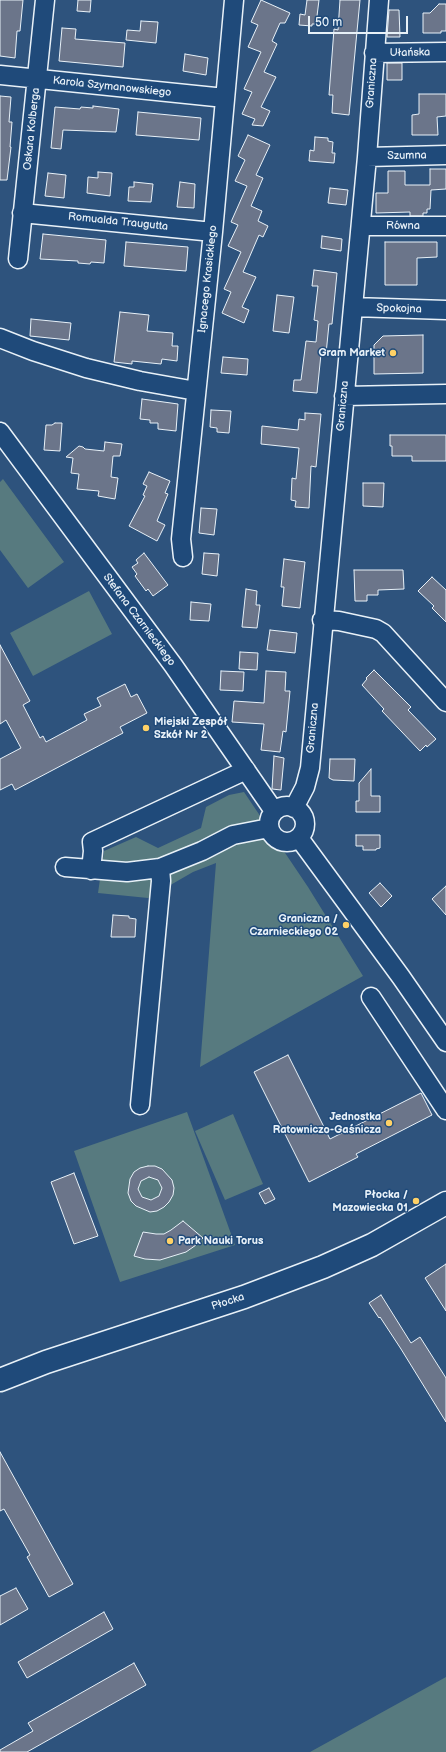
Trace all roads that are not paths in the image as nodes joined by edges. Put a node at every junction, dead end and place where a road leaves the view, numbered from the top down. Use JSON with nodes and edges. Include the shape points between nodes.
{"nodes":[{"id":1,"x":45,"y":0,"type":"edge"},
{"id":2,"x":234,"y":0,"type":"edge"},
{"id":3,"x":379,"y":0,"type":"edge"},
{"id":4,"x":446,"y":52,"type":"edge"},
{"id":5,"x":374,"y":54,"type":"junction"},
{"id":6,"x":0,"y":75,"type":"edge"},
{"id":7,"x":37,"y":79,"type":"junction"},
{"id":8,"x":225,"y":98,"type":"junction"},
{"id":9,"x":446,"y":155,"type":"edge"},
{"id":10,"x":367,"y":157,"type":"junction"},
{"id":11,"x":22,"y":213,"type":"junction"},
{"id":12,"x":361,"y":226,"type":"junction"},
{"id":13,"x":446,"y":226,"type":"edge"},
{"id":14,"x":213,"y":232,"type":"junction"},
{"id":15,"x":18,"y":259,"type":"dead end"},
{"id":16,"x":353,"y":307,"type":"junction"},
{"id":17,"x":446,"y":310,"type":"edge"},
{"id":18,"x":0,"y":338,"type":"edge"},
{"id":19,"x":196,"y":391,"type":"junction"},
{"id":20,"x":446,"y":394,"type":"edge"},
{"id":21,"x":344,"y":396,"type":"junction"},
{"id":22,"x":0,"y":432,"type":"edge"},
{"id":23,"x":183,"y":557,"type":"dead end"},
{"id":24,"x":322,"y":620,"type":"junction"},
{"id":25,"x":446,"y":702,"type":"edge"},
{"id":26,"x":246,"y":770,"type":"junction"},
{"id":27,"x":294,"y":808,"type":"junction"},
{"id":28,"x":274,"y":811,"type":"junction"},
{"id":29,"x":269,"y":828,"type":"junction"},
{"id":30,"x":299,"y":838,"type":"junction"},
{"id":31,"x":65,"y":867,"type":"dead end"},
{"id":32,"x":160,"y":868,"type":"junction"},
{"id":33,"x":91,"y":870,"type":"junction"},
{"id":34,"x":371,"y":997,"type":"dead end"},
{"id":35,"x":446,"y":1042,"type":"edge"},
{"id":36,"x":140,"y":1105,"type":"dead end"},
{"id":37,"x":446,"y":1110,"type":"edge"},
{"id":38,"x":446,"y":1203,"type":"edge"},
{"id":39,"x":0,"y":1380,"type":"edge"}],
"edges":[{"from":1,"to":7,"type":"street","name":"Oskara Kolberga"},
{"from":2,"to":8,"type":"street","name":"Ignacego Krasickiego"},
{"from":3,"to":5,"type":"street","name":"Graniczna"},
{"from":4,"to":5,"type":"street","name":"Ułańska"},
{"from":5,"to":10,"type":"street","name":"Graniczna"},
{"from":6,"to":7,"type":"street","name":"Karola Szymanowskiego"},
{"from":7,"to":8,"type":"street","name":"Karola Szymanowskiego"},
{"from":7,"to":11,"type":"street","name":"Oskara Kolberga"},
{"from":8,"to":14,"type":"street","name":"Ignacego Krasickiego"},
{"from":9,"to":10,"type":"street","name":"Szumna"},
{"from":10,"to":12,"type":"street","name":"Graniczna"},
{"from":11,"to":14,"type":"street","name":"Romualda Traugutta"},
{"from":11,"to":15,"type":"street","name":"Oskara Kolberga"},
{"from":12,"to":13,"type":"street","name":"Równa"},
{"from":12,"to":16,"type":"street","name":"Graniczna"},
{"from":14,"to":19,"type":"street","name":"Ignacego Krasickiego"},
{"from":16,"to":17,"type":"street","name":"Spokojna"},
{"from":16,"to":21,"type":"street","name":"Graniczna"},
{"from":18,"to":19,"type":"street","via":[[86,368]]},
{"from":19,"to":23,"type":"street","name":"Ignacego Krasickiego","via":[[181,539]]},
{"from":20,"to":21,"type":"street"},
{"from":21,"to":24,"type":"street","name":"Graniczna"},
{"from":22,"to":26,"type":"street","name":"Stefana Czarnieckiego","via":[[173,664]]},
{"from":24,"to":25,"type":"street","via":[[339,621],[376,629],[383,633]]},
{"from":24,"to":27,"type":"street","name":"Graniczna","via":[[310,768],[305,788]]},
{"from":26,"to":28,"type":"street","name":"Stefana Czarnieckiego"},
{"from":26,"to":33,"type":"street","via":[[92,842],[94,851]]},
{"from":27,"to":28,"type":"street","via":[[285,806]]},
{"from":27,"to":30,"type":"street","via":[[301,813],[305,824]]},
{"from":28,"to":29,"type":"street"},
{"from":29,"to":30,"type":"street","via":[[279,841],[291,842]]},
{"from":29,"to":32,"type":"street","via":[[233,835]]},
{"from":30,"to":35,"type":"street"},
{"from":31,"to":33,"type":"street"},
{"from":32,"to":33,"type":"street","via":[[127,872]]},
{"from":32,"to":36,"type":"street"},
{"from":34,"to":37,"type":"street"},
{"from":38,"to":39,"type":"main road","name":"Płocka","via":[[372,1245],[323,1267],[244,1297],[46,1362]]}]}
